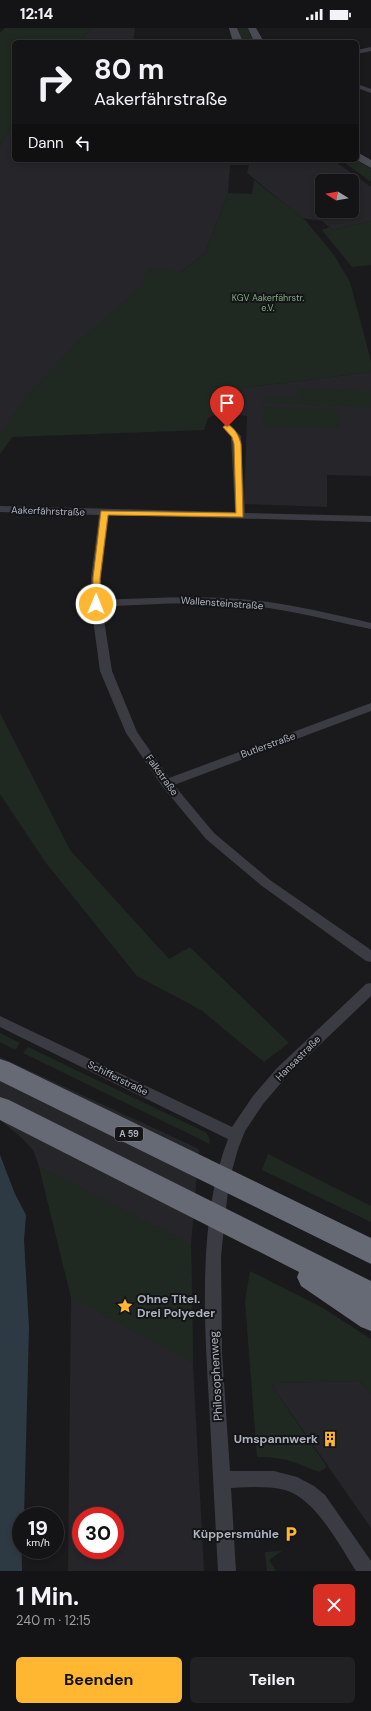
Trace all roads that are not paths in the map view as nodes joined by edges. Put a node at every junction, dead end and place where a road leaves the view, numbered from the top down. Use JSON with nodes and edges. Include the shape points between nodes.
{"nodes":[{"id":1,"x":233,"y":28,"type":"edge"},
{"id":2,"x":252,"y":28,"type":"edge"},
{"id":3,"x":237,"y":40,"type":"edge"},
{"id":4,"x":259,"y":40,"type":"edge"},
{"id":5,"x":371,"y":49,"type":"edge"},
{"id":6,"x":359,"y":52,"type":"edge"},
{"id":7,"x":359,"y":87,"type":"edge"},
{"id":8,"x":371,"y":91,"type":"edge"},
{"id":9,"x":359,"y":156,"type":"edge"},
{"id":10,"x":371,"y":165,"type":"edge"},
{"id":11,"x":227,"y":427,"type":"dead end"},
{"id":12,"x":0,"y":509,"type":"edge"},
{"id":13,"x":104,"y":512,"type":"junction"},
{"id":14,"x":240,"y":515,"type":"junction"},
{"id":15,"x":371,"y":519,"type":"edge"},
{"id":16,"x":96,"y":604,"type":"junction"},
{"id":17,"x":371,"y":626,"type":"edge"},
{"id":18,"x":371,"y":707,"type":"edge"},
{"id":19,"x":166,"y":782,"type":"junction"},
{"id":20,"x":371,"y":956,"type":"edge"},
{"id":21,"x":371,"y":988,"type":"edge"},
{"id":22,"x":0,"y":1021,"type":"edge"},
{"id":23,"x":0,"y":1069,"type":"edge"},
{"id":24,"x":0,"y":1108,"type":"edge"},
{"id":25,"x":236,"y":1136,"type":"junction"},
{"id":26,"x":246,"y":1231,"type":"junction"},
{"id":27,"x":371,"y":1252,"type":"edge"},
{"id":28,"x":371,"y":1295,"type":"edge"},
{"id":29,"x":371,"y":1318,"type":"edge"},
{"id":30,"x":222,"y":1480,"type":"junction"},
{"id":31,"x":227,"y":1571,"type":"edge"},
{"id":32,"x":367,"y":1571,"type":"edge"}],
"edges":[{"from":1,"to":3,"type":"main road"},
{"from":2,"to":4,"type":"main road"},
{"from":5,"to":6,"type":"street"},
{"from":7,"to":8,"type":"street"},
{"from":9,"to":10,"type":"main road"},
{"from":11,"to":14,"type":"street","via":[[236,436]]},
{"from":12,"to":13,"type":"street","name":"Aakerfährstraße"},
{"from":13,"to":14,"type":"street","name":"Aakerfährstraße"},
{"from":13,"to":16,"type":"street","name":"Falkstraße","via":[[96,578]]},
{"from":14,"to":15,"type":"street","name":"Aakerfährstraße"},
{"from":16,"to":17,"type":"street","name":"Wallensteinstraße","via":[[162,600],[252,604]]},
{"from":16,"to":19,"type":"street","name":"Falkstraße","via":[[106,671],[132,733]]},
{"from":18,"to":19,"type":"street","name":"Butlerstraße"},
{"from":19,"to":20,"type":"street","name":"Falkstraße","via":[[210,836],[260,878]]},
{"from":21,"to":25,"type":"street","name":"Hansastraße","via":[[282,1072],[258,1100]]},
{"from":22,"to":25,"type":"street","name":"Schifferstraße"},
{"from":23,"to":27,"type":"highway","number":"A 59"},
{"from":24,"to":26,"type":"highway"},
{"from":25,"to":30,"type":"street","name":"Philosophenweg","via":[[222,1181],[213,1256],[214,1353]]},
{"from":26,"to":28,"type":"highway"},
{"from":26,"to":29,"type":"highway"},
{"from":30,"to":31,"type":"street","name":"Philosophenweg"},
{"from":30,"to":32,"type":"street","via":[[282,1480],[311,1493]]}]}
